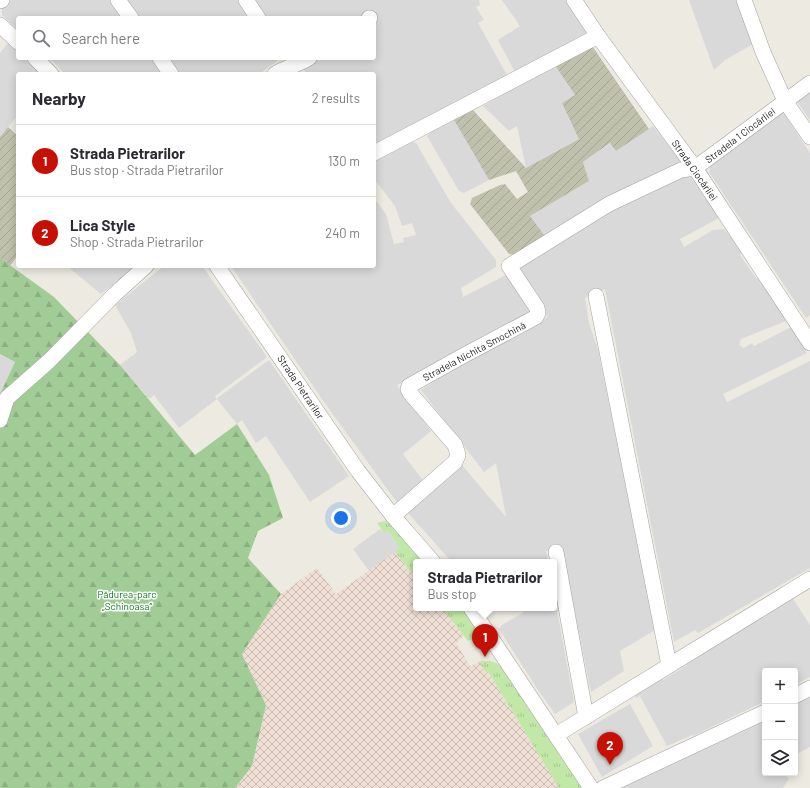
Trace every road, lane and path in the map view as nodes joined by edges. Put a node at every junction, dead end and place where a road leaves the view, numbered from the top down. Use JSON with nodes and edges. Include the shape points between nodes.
{"nodes":[{"id":1,"x":118,"y":0,"type":"edge"},
{"id":2,"x":246,"y":0,"type":"edge"},
{"id":3,"x":574,"y":0,"type":"edge"},
{"id":4,"x":744,"y":0,"type":"edge"},
{"id":5,"x":130,"y":16,"type":"edge"},
{"id":6,"x":257,"y":16,"type":"edge"},
{"id":7,"x":0,"y":25,"type":"edge"},
{"id":8,"x":598,"y":36,"type":"junction"},
{"id":9,"x":16,"y":40,"type":"edge"},
{"id":10,"x":37,"y":60,"type":"edge"},
{"id":11,"x":161,"y":60,"type":"edge"},
{"id":12,"x":306,"y":60,"type":"edge"},
{"id":13,"x":288,"y":63,"type":"edge"},
{"id":14,"x":49,"y":72,"type":"edge"},
{"id":15,"x":170,"y":72,"type":"edge"},
{"id":16,"x":278,"y":72,"type":"edge"},
{"id":17,"x":810,"y":83,"type":"edge"},
{"id":18,"x":785,"y":101,"type":"junction"},
{"id":19,"x":810,"y":137,"type":"edge"},
{"id":20,"x":376,"y":152,"type":"edge"},
{"id":21,"x":695,"y":168,"type":"junction"},
{"id":22,"x":144,"y":268,"type":"edge"},
{"id":23,"x":218,"y":268,"type":"edge"},
{"id":24,"x":596,"y":296,"type":"dead end"},
{"id":25,"x":806,"y":327,"type":"edge"},
{"id":26,"x":810,"y":343,"type":"edge"},
{"id":27,"x":0,"y":420,"type":"edge"},
{"id":28,"x":393,"y":516,"type":"junction"},
{"id":29,"x":556,"y":552,"type":"dead end"},
{"id":30,"x":430,"y":559,"type":"edge"},
{"id":31,"x":810,"y":579,"type":"edge"},
{"id":32,"x":473,"y":611,"type":"edge"},
{"id":33,"x":669,"y":665,"type":"junction"},
{"id":34,"x":810,"y":688,"type":"edge"},
{"id":35,"x":798,"y":694,"type":"edge"},
{"id":36,"x":762,"y":713,"type":"edge"},
{"id":37,"x":586,"y":717,"type":"junction"},
{"id":38,"x":556,"y":735,"type":"junction"},
{"id":39,"x":592,"y":788,"type":"edge"},
{"id":40,"x":603,"y":788,"type":"edge"}],
"edges":[{"from":1,"to":5,"type":"street"},
{"from":2,"to":6,"type":"street"},
{"from":3,"to":8,"type":"street","name":"Strada Ciocârliei"},
{"from":4,"to":18,"type":"street","name":"Stradela 1 Ciocârliei"},
{"from":7,"to":9,"type":"street"},
{"from":8,"to":20,"type":"street"},
{"from":8,"to":21,"type":"street","name":"Strada Ciocârliei"},
{"from":10,"to":14,"type":"street"},
{"from":11,"to":15,"type":"street"},
{"from":12,"to":13,"type":"street","via":[[301,64]]},
{"from":13,"to":16,"type":"street"},
{"from":17,"to":18,"type":"street","name":"Stradela 1 Ciocârliei"},
{"from":18,"to":19,"type":"street"},
{"from":18,"to":21,"type":"street","name":"Stradela 1 Ciocârliei"},
{"from":21,"to":25,"type":"street","name":"Strada Ciocârliei"},
{"from":21,"to":28,"type":"street","name":"Stradela Nichita Smochină","via":[[681,170],[610,204],[509,266],[538,313],[536,317],[409,386],[410,393],[455,446],[458,455],[455,462]]},
{"from":22,"to":27,"type":"street","via":[[114,294],[49,361],[7,398]]},
{"from":23,"to":28,"type":"street","name":"Strada Pietrarilor","via":[[353,464]]},
{"from":24,"to":33,"type":"street"},
{"from":25,"to":26,"type":"street","name":"Strada Ciocârliei"},
{"from":28,"to":30,"type":"street","name":"Strada Pietrarilor"},
{"from":29,"to":37,"type":"street"},
{"from":31,"to":33,"type":"street"},
{"from":32,"to":38,"type":"street"},
{"from":33,"to":37,"type":"street"},
{"from":34,"to":35,"type":"street"},
{"from":36,"to":40,"type":"street"},
{"from":37,"to":38,"type":"street"},
{"from":38,"to":39,"type":"street"}]}
